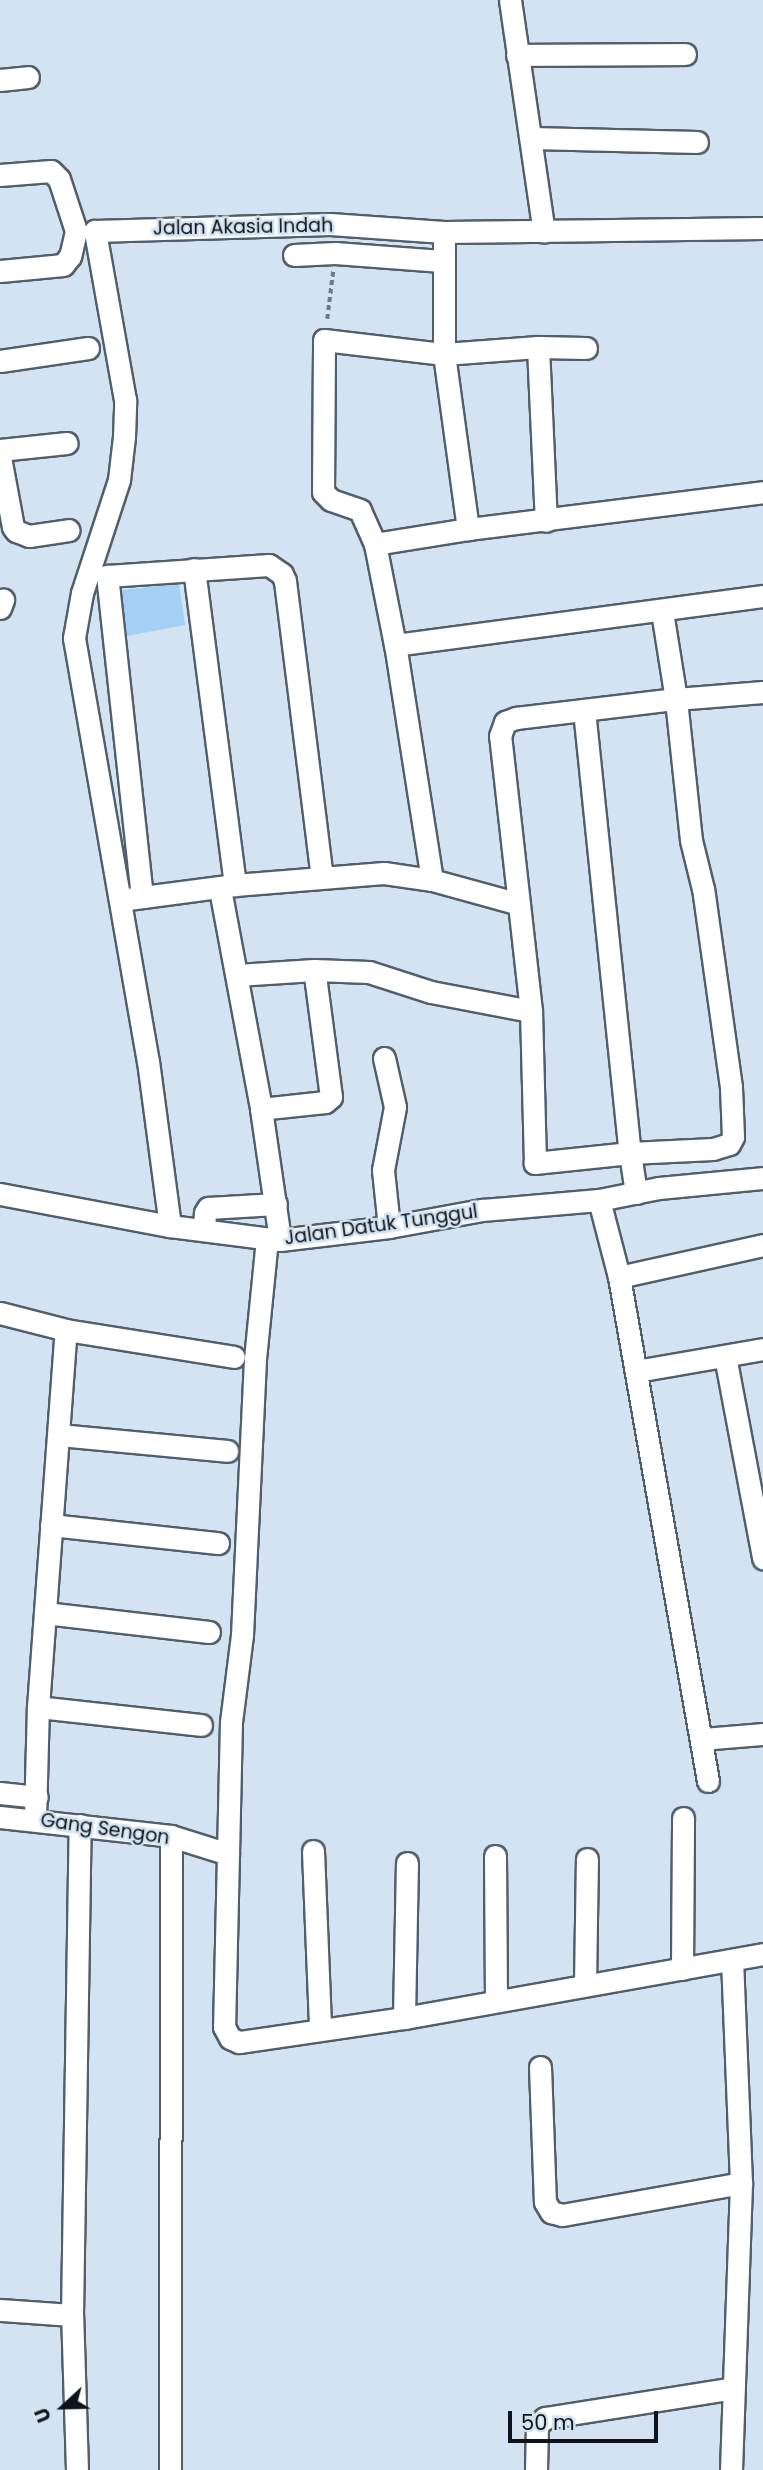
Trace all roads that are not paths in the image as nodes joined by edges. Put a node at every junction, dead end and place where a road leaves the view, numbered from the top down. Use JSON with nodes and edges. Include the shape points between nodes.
{"nodes":[{"id":1,"x":510,"y":0,"type":"edge"},
{"id":2,"x":685,"y":54,"type":"dead end"},
{"id":3,"x":517,"y":55,"type":"junction"},
{"id":4,"x":29,"y":78,"type":"dead end"},
{"id":5,"x":0,"y":80,"type":"edge"},
{"id":6,"x":532,"y":138,"type":"junction"},
{"id":7,"x":697,"y":142,"type":"dead end"},
{"id":8,"x":0,"y":175,"type":"edge"},
{"id":9,"x":763,"y":228,"type":"edge"},
{"id":10,"x":86,"y":231,"type":"junction"},
{"id":11,"x":444,"y":232,"type":"junction"},
{"id":12,"x":544,"y":232,"type":"junction"},
{"id":13,"x":294,"y":255,"type":"dead end"},
{"id":14,"x":442,"y":261,"type":"junction"},
{"id":15,"x":0,"y":271,"type":"edge"},
{"id":16,"x":538,"y":347,"type":"junction"},
{"id":17,"x":88,"y":348,"type":"dead end"},
{"id":18,"x":586,"y":348,"type":"dead end"},
{"id":19,"x":444,"y":354,"type":"junction"},
{"id":20,"x":0,"y":361,"type":"edge"},
{"id":21,"x":67,"y":443,"type":"dead end"},
{"id":22,"x":0,"y":450,"type":"edge"},
{"id":23,"x":0,"y":457,"type":"edge"},
{"id":24,"x":763,"y":492,"type":"edge"},
{"id":25,"x":546,"y":521,"type":"junction"},
{"id":26,"x":468,"y":529,"type":"junction"},
{"id":27,"x":69,"y":530,"type":"dead end"},
{"id":28,"x":375,"y":544,"type":"junction"},
{"id":29,"x":194,"y":569,"type":"junction"},
{"id":30,"x":763,"y":596,"type":"edge"},
{"id":31,"x":662,"y":612,"type":"junction"},
{"id":32,"x":395,"y":645,"type":"junction"},
{"id":33,"x":763,"y":692,"type":"edge"},
{"id":34,"x":676,"y":699,"type":"junction"},
{"id":35,"x":584,"y":710,"type":"junction"},
{"id":36,"x":322,"y":877,"type":"junction"},
{"id":37,"x":432,"y":880,"type":"junction"},
{"id":38,"x":227,"y":887,"type":"junction"},
{"id":39,"x":142,"y":897,"type":"junction"},
{"id":40,"x":119,"y":899,"type":"junction"},
{"id":41,"x":519,"y":904,"type":"junction"},
{"id":42,"x":314,"y":970,"type":"junction"},
{"id":43,"x":237,"y":975,"type":"junction"},
{"id":44,"x":531,"y":1011,"type":"junction"},
{"id":45,"x":384,"y":1058,"type":"dead end"},
{"id":46,"x":261,"y":1109,"type":"junction"},
{"id":47,"x":630,"y":1153,"type":"junction"},
{"id":48,"x":763,"y":1178,"type":"edge"},
{"id":49,"x":636,"y":1193,"type":"junction"},
{"id":50,"x":0,"y":1194,"type":"edge"},
{"id":51,"x":599,"y":1200,"type":"junction"},
{"id":52,"x":276,"y":1204,"type":"junction"},
{"id":53,"x":170,"y":1226,"type":"junction"},
{"id":54,"x":389,"y":1227,"type":"junction"},
{"id":55,"x":204,"y":1230,"type":"junction"},
{"id":56,"x":273,"y":1240,"type":"junction"},
{"id":57,"x":763,"y":1245,"type":"edge"},
{"id":58,"x":619,"y":1277,"type":"junction"},
{"id":59,"x":0,"y":1313,"type":"edge"},
{"id":60,"x":65,"y":1329,"type":"junction"},
{"id":61,"x":763,"y":1349,"type":"edge"},
{"id":62,"x":725,"y":1356,"type":"junction"},
{"id":63,"x":234,"y":1357,"type":"dead end"},
{"id":64,"x":636,"y":1371,"type":"junction"},
{"id":65,"x":59,"y":1434,"type":"junction"},
{"id":66,"x":228,"y":1451,"type":"dead end"},
{"id":67,"x":51,"y":1525,"type":"junction"},
{"id":68,"x":218,"y":1543,"type":"dead end"},
{"id":69,"x":763,"y":1558,"type":"edge"},
{"id":70,"x":45,"y":1614,"type":"junction"},
{"id":71,"x":209,"y":1632,"type":"dead end"},
{"id":72,"x":38,"y":1707,"type":"junction"},
{"id":73,"x":201,"y":1725,"type":"dead end"},
{"id":74,"x":763,"y":1734,"type":"edge"},
{"id":75,"x":702,"y":1739,"type":"junction"},
{"id":76,"x":708,"y":1781,"type":"dead end"},
{"id":77,"x":0,"y":1793,"type":"edge"},
{"id":78,"x":37,"y":1797,"type":"junction"},
{"id":79,"x":0,"y":1817,"type":"edge"},
{"id":80,"x":683,"y":1818,"type":"dead end"},
{"id":81,"x":35,"y":1819,"type":"junction"},
{"id":82,"x":80,"y":1825,"type":"junction"},
{"id":83,"x":170,"y":1836,"type":"junction"},
{"id":84,"x":218,"y":1850,"type":"junction"},
{"id":85,"x":313,"y":1851,"type":"dead end"},
{"id":86,"x":495,"y":1856,"type":"dead end"},
{"id":87,"x":587,"y":1859,"type":"dead end"},
{"id":88,"x":407,"y":1863,"type":"dead end"},
{"id":89,"x":763,"y":1954,"type":"edge"},
{"id":90,"x":732,"y":1960,"type":"junction"},
{"id":91,"x":682,"y":1969,"type":"junction"},
{"id":92,"x":585,"y":1984,"type":"junction"},
{"id":93,"x":496,"y":2000,"type":"junction"},
{"id":94,"x":404,"y":2018,"type":"junction"},
{"id":95,"x":320,"y":2028,"type":"junction"},
{"id":96,"x":540,"y":2067,"type":"dead end"},
{"id":97,"x":741,"y":2183,"type":"junction"},
{"id":98,"x":0,"y":2310,"type":"edge"},
{"id":99,"x":72,"y":2315,"type":"junction"},
{"id":100,"x":734,"y":2388,"type":"junction"},
{"id":101,"x":77,"y":2470,"type":"edge"},
{"id":102,"x":170,"y":2470,"type":"edge"},
{"id":103,"x":536,"y":2470,"type":"edge"},
{"id":104,"x":731,"y":2470,"type":"edge"}],
"edges":[{"from":1,"to":3,"type":"street"},
{"from":2,"to":3,"type":"street"},
{"from":3,"to":6,"type":"street"},
{"from":4,"to":5,"type":"street"},
{"from":6,"to":7,"type":"street"},
{"from":6,"to":12,"type":"street"},
{"from":8,"to":10,"type":"street","via":[[51,171]]},
{"from":9,"to":12,"type":"street","name":"Jalan Akasia Indah"},
{"from":10,"to":11,"type":"street","name":"Jalan Akasia Indah","via":[[330,225]]},
{"from":10,"to":15,"type":"street","via":[[63,265]]},
{"from":10,"to":40,"type":"street","via":[[125,400],[119,480],[82,593],[74,638]]},
{"from":11,"to":12,"type":"street","name":"Jalan Akasia Indah"},
{"from":11,"to":14,"type":"street"},
{"from":13,"to":14,"type":"street","via":[[335,253]]},
{"from":14,"to":19,"type":"street"},
{"from":16,"to":18,"type":"street"},
{"from":16,"to":19,"type":"street"},
{"from":16,"to":25,"type":"street"},
{"from":17,"to":20,"type":"street"},
{"from":19,"to":26,"type":"street"},
{"from":19,"to":28,"type":"street","via":[[324,340],[323,492],[331,500],[360,510]]},
{"from":21,"to":22,"type":"street"},
{"from":23,"to":27,"type":"street","via":[[16,531],[29,536]]},
{"from":24,"to":25,"type":"street"},
{"from":25,"to":26,"type":"street"},
{"from":26,"to":28,"type":"street"},
{"from":28,"to":32,"type":"street"},
{"from":29,"to":36,"type":"street","via":[[269,565],[285,580]]},
{"from":29,"to":38,"type":"street"},
{"from":29,"to":39,"type":"street","via":[[107,576]]},
{"from":30,"to":31,"type":"street"},
{"from":31,"to":32,"type":"street"},
{"from":31,"to":34,"type":"street"},
{"from":32,"to":37,"type":"street"},
{"from":33,"to":34,"type":"street"},
{"from":34,"to":35,"type":"street"},
{"from":34,"to":47,"type":"street","via":[[691,840],[703,889],[731,1087],[733,1137],[729,1144],[713,1149]]},
{"from":35,"to":41,"type":"street","via":[[516,718],[505,722],[500,736]]},
{"from":35,"to":47,"type":"street"},
{"from":36,"to":37,"type":"street","via":[[384,873]]},
{"from":36,"to":38,"type":"street"},
{"from":37,"to":41,"type":"street"},
{"from":38,"to":39,"type":"street"},
{"from":38,"to":43,"type":"street"},
{"from":39,"to":40,"type":"street"},
{"from":40,"to":53,"type":"street","via":[[148,1062]]},
{"from":41,"to":44,"type":"street"},
{"from":42,"to":43,"type":"street"},
{"from":42,"to":44,"type":"street","via":[[369,972],[431,992]]},
{"from":42,"to":46,"type":"street","via":[[331,1097],[325,1102]]},
{"from":43,"to":46,"type":"street"},
{"from":44,"to":47,"type":"street","via":[[535,1163]]},
{"from":45,"to":54,"type":"street","via":[[395,1107],[383,1170]]},
{"from":46,"to":52,"type":"street"},
{"from":47,"to":49,"type":"street"},
{"from":48,"to":49,"type":"street","name":"Jalan Datuk Tunggul"},
{"from":49,"to":51,"type":"street","name":"Jalan Datuk Tunggul"},
{"from":50,"to":53,"type":"street","name":"Jalan Datuk Tunggul"},
{"from":51,"to":54,"type":"street","name":"Jalan Datuk Tunggul","via":[[482,1210]]},
{"from":51,"to":58,"type":"street"},
{"from":52,"to":55,"type":"street","via":[[208,1208]]},
{"from":52,"to":56,"type":"street"},
{"from":53,"to":55,"type":"street","name":"Jalan Datuk Tunggul"},
{"from":54,"to":56,"type":"street","name":"Jalan Datuk Tunggul"},
{"from":55,"to":56,"type":"street","name":"Jalan Datuk Tunggul"},
{"from":56,"to":84,"type":"street","via":[[255,1359],[242,1634]]},
{"from":57,"to":58,"type":"street"},
{"from":58,"to":64,"type":"street"},
{"from":59,"to":60,"type":"street"},
{"from":60,"to":63,"type":"street"},
{"from":60,"to":65,"type":"street"},
{"from":61,"to":62,"type":"street"},
{"from":62,"to":64,"type":"street"},
{"from":62,"to":69,"type":"street"},
{"from":64,"to":75,"type":"street"},
{"from":65,"to":66,"type":"street"},
{"from":65,"to":67,"type":"street"},
{"from":67,"to":68,"type":"street"},
{"from":67,"to":70,"type":"street"},
{"from":70,"to":71,"type":"street"},
{"from":70,"to":72,"type":"street"},
{"from":72,"to":73,"type":"street"},
{"from":72,"to":78,"type":"street"},
{"from":74,"to":75,"type":"street"},
{"from":75,"to":76,"type":"street"},
{"from":77,"to":78,"type":"street"},
{"from":78,"to":81,"type":"street"},
{"from":79,"to":81,"type":"street","name":"Gang Sengon"},
{"from":80,"to":91,"type":"street"},
{"from":81,"to":82,"type":"street","name":"Gang Sengon"},
{"from":82,"to":83,"type":"street","name":"Gang Sengon"},
{"from":82,"to":99,"type":"street"},
{"from":83,"to":84,"type":"street","name":"Gang Sengon"},
{"from":83,"to":102,"type":"street"},
{"from":84,"to":95,"type":"street","via":[[224,2027],[230,2038],[239,2042]]},
{"from":85,"to":95,"type":"street"},
{"from":86,"to":93,"type":"street"},
{"from":87,"to":92,"type":"street"},
{"from":88,"to":94,"type":"street"},
{"from":89,"to":90,"type":"street"},
{"from":90,"to":91,"type":"street"},
{"from":90,"to":97,"type":"street"},
{"from":91,"to":92,"type":"street"},
{"from":92,"to":93,"type":"street"},
{"from":93,"to":94,"type":"street"},
{"from":94,"to":95,"type":"street"},
{"from":96,"to":97,"type":"street","via":[[545,2202],[551,2211],[562,2215]]},
{"from":97,"to":100,"type":"street"},
{"from":98,"to":99,"type":"street"},
{"from":99,"to":101,"type":"street"},
{"from":100,"to":103,"type":"street","via":[[545,2418],[537,2425]]},
{"from":100,"to":104,"type":"street"}]}
